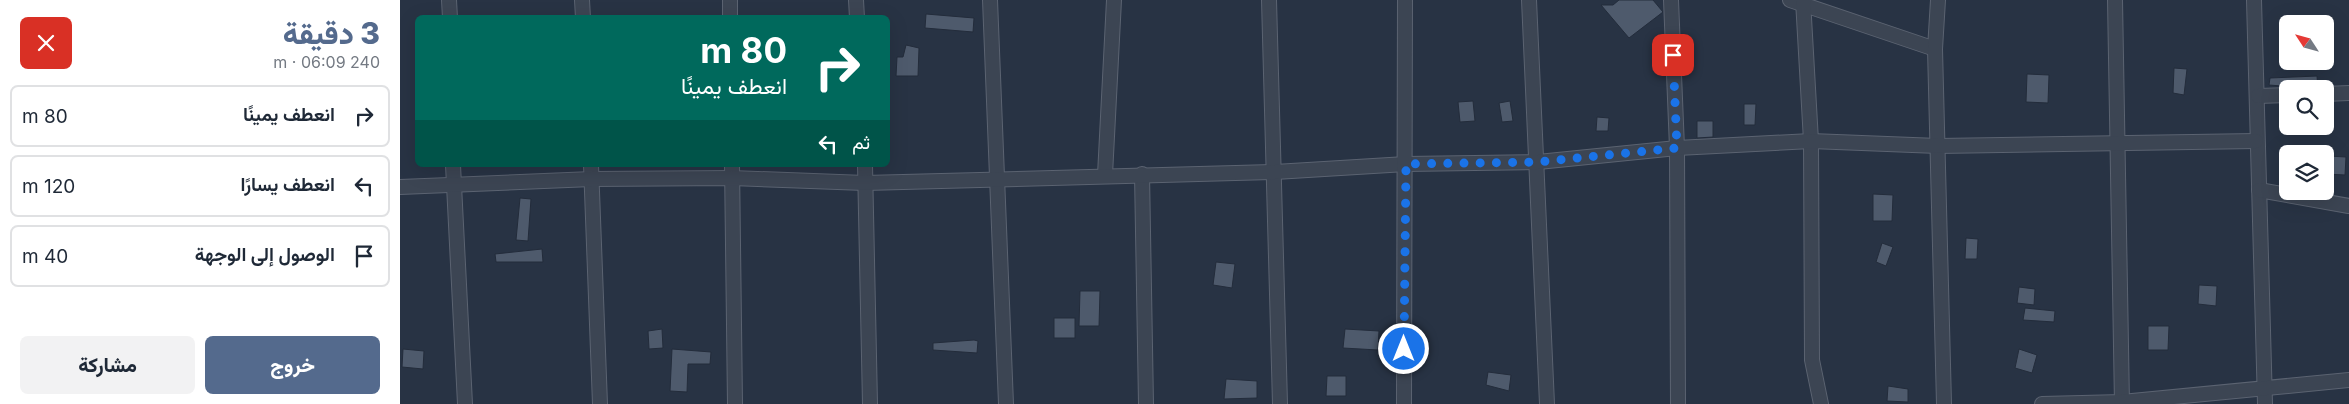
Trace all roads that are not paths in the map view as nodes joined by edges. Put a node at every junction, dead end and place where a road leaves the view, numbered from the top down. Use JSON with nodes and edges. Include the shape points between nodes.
{"nodes":[{"id":1,"x":449,"y":0,"type":"edge"},
{"id":2,"x":582,"y":0,"type":"edge"},
{"id":3,"x":730,"y":0,"type":"edge"},
{"id":4,"x":856,"y":0,"type":"edge"},
{"id":5,"x":990,"y":0,"type":"edge"},
{"id":6,"x":1114,"y":0,"type":"edge"},
{"id":7,"x":1269,"y":0,"type":"edge"},
{"id":8,"x":1405,"y":0,"type":"edge"},
{"id":9,"x":1529,"y":0,"type":"edge"},
{"id":10,"x":1671,"y":0,"type":"edge"},
{"id":11,"x":1938,"y":0,"type":"edge"},
{"id":12,"x":2115,"y":0,"type":"edge"},
{"id":13,"x":2254,"y":0,"type":"edge"},
{"id":14,"x":1799,"y":2,"type":"edge"},
{"id":15,"x":450,"y":15,"type":"edge"},
{"id":16,"x":583,"y":15,"type":"edge"},
{"id":17,"x":730,"y":15,"type":"edge"},
{"id":18,"x":857,"y":15,"type":"edge"},
{"id":19,"x":1935,"y":49,"type":"junction"},
{"id":20,"x":2349,"y":93,"type":"edge"},
{"id":21,"x":2334,"y":94,"type":"edge"},
{"id":22,"x":2279,"y":95,"type":"edge"},
{"id":23,"x":2258,"y":96,"type":"junction"},
{"id":24,"x":1811,"y":141,"type":"junction"},
{"id":25,"x":2256,"y":141,"type":"junction"},
{"id":26,"x":2119,"y":143,"type":"junction"},
{"id":27,"x":1938,"y":146,"type":"junction"},
{"id":28,"x":1677,"y":148,"type":"junction"},
{"id":29,"x":1538,"y":162,"type":"junction"},
{"id":30,"x":1406,"y":164,"type":"junction"},
{"id":31,"x":453,"y":167,"type":"edge"},
{"id":32,"x":591,"y":167,"type":"edge"},
{"id":33,"x":864,"y":167,"type":"edge"},
{"id":34,"x":732,"y":172,"type":"edge"},
{"id":35,"x":1275,"y":172,"type":"junction"},
{"id":36,"x":1142,"y":174,"type":"junction"},
{"id":37,"x":1105,"y":175,"type":"junction"},
{"id":38,"x":592,"y":179,"type":"junction"},
{"id":39,"x":997,"y":179,"type":"junction"},
{"id":40,"x":866,"y":183,"type":"junction"},
{"id":41,"x":454,"y":185,"type":"junction"},
{"id":42,"x":400,"y":187,"type":"edge"},
{"id":43,"x":2258,"y":190,"type":"junction"},
{"id":44,"x":2349,"y":206,"type":"edge"},
{"id":45,"x":2349,"y":380,"type":"edge"},
{"id":46,"x":2265,"y":388,"type":"junction"},
{"id":47,"x":2122,"y":403,"type":"edge"},
{"id":48,"x":465,"y":404,"type":"edge"},
{"id":49,"x":600,"y":404,"type":"edge"},
{"id":50,"x":735,"y":404,"type":"edge"},
{"id":51,"x":870,"y":404,"type":"edge"},
{"id":52,"x":1006,"y":404,"type":"edge"},
{"id":53,"x":1146,"y":404,"type":"edge"},
{"id":54,"x":1280,"y":404,"type":"edge"},
{"id":55,"x":1404,"y":404,"type":"edge"},
{"id":56,"x":1547,"y":404,"type":"edge"},
{"id":57,"x":1678,"y":404,"type":"edge"},
{"id":58,"x":1821,"y":404,"type":"edge"},
{"id":59,"x":1944,"y":404,"type":"edge"},
{"id":60,"x":2042,"y":404,"type":"edge"},
{"id":61,"x":2265,"y":404,"type":"edge"}],
"edges":[{"from":1,"to":15,"type":"street"},
{"from":2,"to":16,"type":"street"},
{"from":3,"to":17,"type":"street"},
{"from":4,"to":18,"type":"street"},
{"from":5,"to":39,"type":"street"},
{"from":6,"to":37,"type":"street"},
{"from":7,"to":35,"type":"street"},
{"from":8,"to":30,"type":"street"},
{"from":9,"to":29,"type":"street"},
{"from":10,"to":28,"type":"street"},
{"from":11,"to":19,"type":"street"},
{"from":12,"to":26,"type":"street"},
{"from":13,"to":23,"type":"street"},
{"from":14,"to":19,"type":"street"},
{"from":14,"to":24,"type":"street"},
{"from":19,"to":27,"type":"street"},
{"from":20,"to":21,"type":"street"},
{"from":22,"to":23,"type":"street"},
{"from":23,"to":25,"type":"street"},
{"from":24,"to":27,"type":"street"},
{"from":24,"to":28,"type":"street"},
{"from":24,"to":58,"type":"street","via":[[1812,360]]},
{"from":25,"to":26,"type":"street"},
{"from":25,"to":43,"type":"street"},
{"from":26,"to":27,"type":"street"},
{"from":26,"to":47,"type":"street"},
{"from":27,"to":59,"type":"street"},
{"from":28,"to":29,"type":"street"},
{"from":28,"to":57,"type":"street"},
{"from":29,"to":30,"type":"street"},
{"from":29,"to":56,"type":"street"},
{"from":30,"to":35,"type":"street"},
{"from":30,"to":55,"type":"street"},
{"from":31,"to":41,"type":"street"},
{"from":32,"to":38,"type":"street"},
{"from":33,"to":40,"type":"street"},
{"from":34,"to":38,"type":"street"},
{"from":34,"to":40,"type":"street"},
{"from":34,"to":50,"type":"street"},
{"from":35,"to":36,"type":"street"},
{"from":35,"to":54,"type":"street"},
{"from":36,"to":37,"type":"street"},
{"from":36,"to":53,"type":"street"},
{"from":37,"to":39,"type":"street"},
{"from":38,"to":41,"type":"street"},
{"from":38,"to":49,"type":"street"},
{"from":39,"to":40,"type":"street"},
{"from":39,"to":52,"type":"street"},
{"from":40,"to":51,"type":"street"},
{"from":41,"to":42,"type":"street"},
{"from":41,"to":48,"type":"street"},
{"from":43,"to":44,"type":"street"},
{"from":43,"to":46,"type":"street"},
{"from":45,"to":46,"type":"street"},
{"from":46,"to":47,"type":"street"},
{"from":46,"to":61,"type":"street"},
{"from":47,"to":60,"type":"street"}]}
